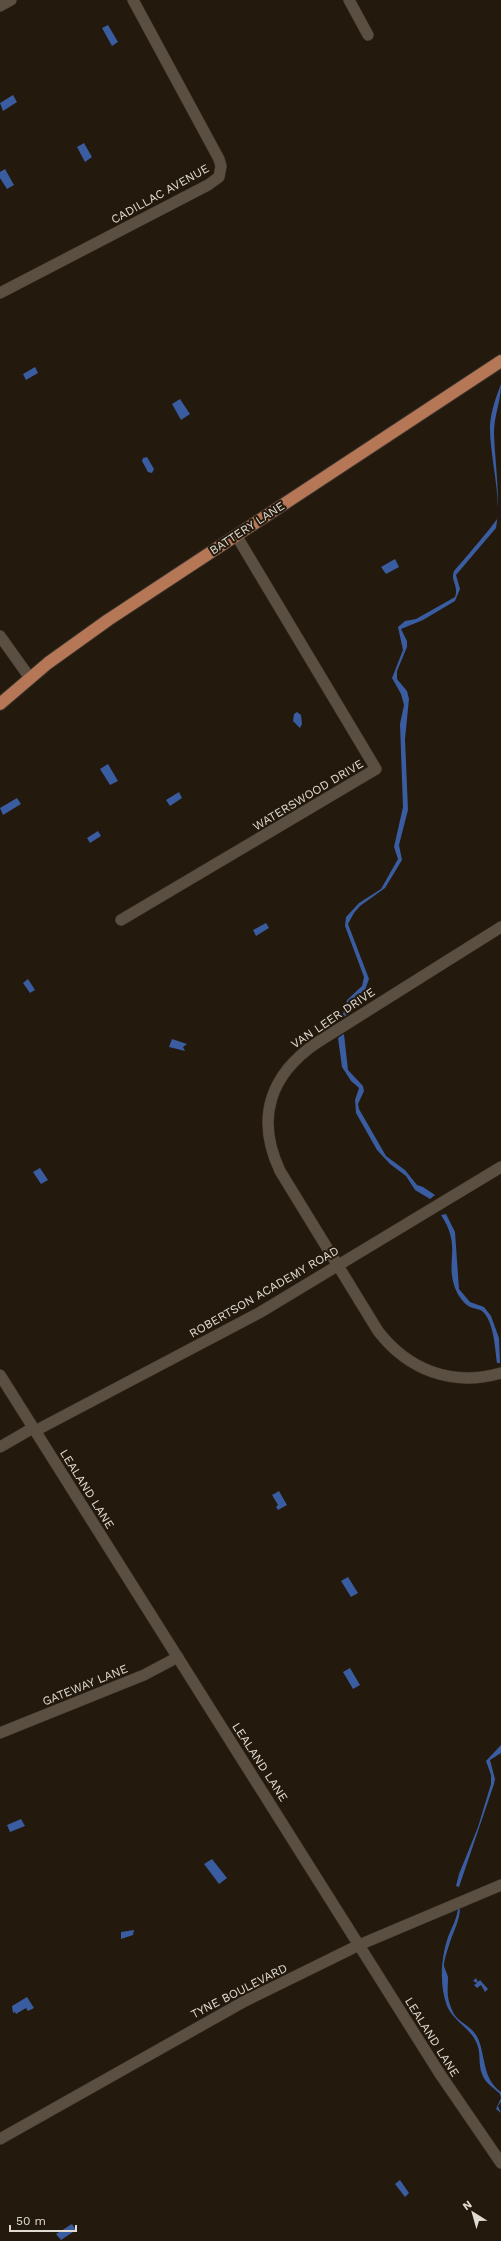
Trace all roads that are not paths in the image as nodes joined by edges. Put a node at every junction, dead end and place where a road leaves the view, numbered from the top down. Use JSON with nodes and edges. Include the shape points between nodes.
{"nodes":[{"id":1,"x":11,"y":0,"type":"edge"},
{"id":2,"x":133,"y":0,"type":"edge"},
{"id":3,"x":349,"y":0,"type":"edge"},
{"id":4,"x":0,"y":6,"type":"edge"},
{"id":5,"x":368,"y":35,"type":"dead end"},
{"id":6,"x":0,"y":293,"type":"edge"},
{"id":7,"x":501,"y":361,"type":"edge"},
{"id":8,"x":236,"y":535,"type":"junction"},
{"id":9,"x":0,"y":636,"type":"edge"},
{"id":10,"x":30,"y":678,"type":"junction"},
{"id":11,"x":0,"y":704,"type":"edge"},
{"id":12,"x":120,"y":920,"type":"dead end"},
{"id":13,"x":501,"y":927,"type":"edge"},
{"id":14,"x":501,"y":1166,"type":"edge"},
{"id":15,"x":338,"y":1265,"type":"junction"},
{"id":16,"x":501,"y":1374,"type":"edge"},
{"id":17,"x":0,"y":1375,"type":"edge"},
{"id":18,"x":34,"y":1429,"type":"junction"},
{"id":19,"x":0,"y":1447,"type":"edge"},
{"id":20,"x":178,"y":1657,"type":"junction"},
{"id":21,"x":0,"y":1733,"type":"edge"},
{"id":22,"x":501,"y":1885,"type":"edge"},
{"id":23,"x":359,"y":1945,"type":"junction"},
{"id":24,"x":0,"y":2139,"type":"edge"},
{"id":25,"x":501,"y":2162,"type":"edge"}],
"edges":[{"from":1,"to":4,"type":"street"},
{"from":2,"to":6,"type":"street","name":"CADILLAC AVENUE","via":[[218,159],[221,166],[219,177]]},
{"from":3,"to":5,"type":"street"},
{"from":7,"to":8,"type":"main road","name":"BATTERY LANE"},
{"from":8,"to":10,"type":"main road","name":"BATTERY LANE","via":[[108,620]]},
{"from":8,"to":12,"type":"street","name":"WATERSWOOD DRIVE","via":[[376,769]]},
{"from":9,"to":10,"type":"street"},
{"from":10,"to":11,"type":"main road","name":"BATTERY LANE"},
{"from":13,"to":15,"type":"street","name":"VAN LEER DRIVE","via":[[307,1049],[287,1067],[276,1087],[268,1124],[271,1150],[285,1179]]},
{"from":14,"to":15,"type":"street","name":"ROBERTSON ACADEMY ROAD"},
{"from":15,"to":16,"type":"street","name":"VAN LEER DRIVE","via":[[380,1334],[395,1351],[410,1362],[430,1372],[458,1379]]},
{"from":15,"to":18,"type":"street","name":"ROBERTSON ACADEMY ROAD","via":[[259,1313]]},
{"from":17,"to":18,"type":"street","name":"LEALAND LANE"},
{"from":18,"to":19,"type":"street","name":"ROBERTSON ACADEMY ROAD"},
{"from":18,"to":20,"type":"street","name":"LEALAND LANE"},
{"from":20,"to":21,"type":"street","name":"GATEWAY LANE","via":[[144,1675]]},
{"from":20,"to":23,"type":"street","name":"LEALAND LANE"},
{"from":22,"to":23,"type":"street","name":"TYNE BOULEVARD"},
{"from":23,"to":24,"type":"street","name":"TYNE BOULEVARD","via":[[202,2024]]},
{"from":23,"to":25,"type":"street","name":"LEALAND LANE","via":[[458,2102]]}]}
